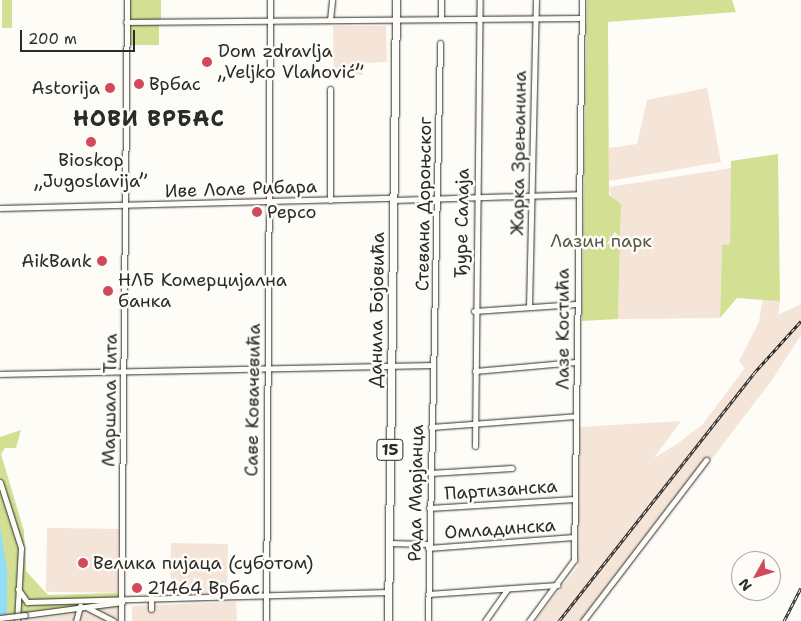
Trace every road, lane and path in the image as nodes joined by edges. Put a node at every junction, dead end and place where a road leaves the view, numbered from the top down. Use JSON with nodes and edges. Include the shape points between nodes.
{"nodes":[{"id":1,"x":127,"y":0,"type":"edge"},
{"id":2,"x":270,"y":0,"type":"edge"},
{"id":3,"x":332,"y":0,"type":"edge"},
{"id":4,"x":396,"y":0,"type":"edge"},
{"id":5,"x":441,"y":0,"type":"edge"},
{"id":6,"x":480,"y":0,"type":"edge"},
{"id":7,"x":536,"y":0,"type":"edge"},
{"id":8,"x":582,"y":0,"type":"edge"},
{"id":9,"x":441,"y":17,"type":"junction"},
{"id":10,"x":396,"y":18,"type":"junction"},
{"id":11,"x":480,"y":18,"type":"junction"},
{"id":12,"x":536,"y":18,"type":"junction"},
{"id":13,"x":582,"y":18,"type":"junction"},
{"id":14,"x":270,"y":20,"type":"junction"},
{"id":15,"x":330,"y":20,"type":"junction"},
{"id":16,"x":132,"y":22,"type":"junction"},
{"id":17,"x":440,"y":43,"type":"dead end"},
{"id":18,"x":330,"y":89,"type":"dead end"},
{"id":19,"x":532,"y":194,"type":"junction"},
{"id":20,"x":579,"y":194,"type":"junction"},
{"id":21,"x":476,"y":196,"type":"junction"},
{"id":22,"x":393,"y":199,"type":"junction"},
{"id":23,"x":330,"y":200,"type":"junction"},
{"id":24,"x":437,"y":200,"type":"junction"},
{"id":25,"x":270,"y":203,"type":"junction"},
{"id":26,"x":127,"y":206,"type":"junction"},
{"id":27,"x":0,"y":208,"type":"edge"},
{"id":28,"x":576,"y":304,"type":"junction"},
{"id":29,"x":529,"y":306,"type":"junction"},
{"id":30,"x":474,"y":311,"type":"junction"},
{"id":31,"x":576,"y":362,"type":"junction"},
{"id":32,"x":391,"y":363,"type":"junction"},
{"id":33,"x":431,"y":365,"type":"junction"},
{"id":34,"x":267,"y":368,"type":"junction"},
{"id":35,"x":124,"y":369,"type":"junction"},
{"id":36,"x":475,"y":371,"type":"junction"},
{"id":37,"x":0,"y":374,"type":"edge"},
{"id":38,"x":576,"y":416,"type":"junction"},
{"id":39,"x":474,"y":425,"type":"junction"},
{"id":40,"x":431,"y":427,"type":"junction"},
{"id":41,"x":475,"y":446,"type":"dead end"},
{"id":42,"x":706,"y":460,"type":"dead end"},
{"id":43,"x":512,"y":468,"type":"dead end"},
{"id":44,"x":430,"y":472,"type":"junction"},
{"id":45,"x":0,"y":482,"type":"edge"},
{"id":46,"x":575,"y":499,"type":"junction"},
{"id":47,"x":429,"y":508,"type":"junction"},
{"id":48,"x":574,"y":537,"type":"junction"},
{"id":49,"x":388,"y":544,"type":"junction"},
{"id":50,"x":428,"y":546,"type":"junction"},
{"id":51,"x":558,"y":585,"type":"junction"},
{"id":52,"x":18,"y":589,"type":"junction"},
{"id":53,"x":507,"y":590,"type":"junction"},
{"id":54,"x":388,"y":592,"type":"junction"},
{"id":55,"x":428,"y":594,"type":"junction"},
{"id":56,"x":265,"y":595,"type":"junction"},
{"id":57,"x":151,"y":598,"type":"junction"},
{"id":58,"x":80,"y":600,"type":"junction"},
{"id":59,"x":122,"y":600,"type":"junction"},
{"id":60,"x":83,"y":607,"type":"junction"},
{"id":61,"x":151,"y":609,"type":"dead end"},
{"id":62,"x":0,"y":618,"type":"edge"},
{"id":63,"x":17,"y":621,"type":"edge"},
{"id":64,"x":76,"y":621,"type":"edge"},
{"id":65,"x":113,"y":621,"type":"edge"},
{"id":66,"x":121,"y":621,"type":"edge"},
{"id":67,"x":266,"y":621,"type":"edge"},
{"id":68,"x":388,"y":621,"type":"edge"},
{"id":69,"x":428,"y":621,"type":"edge"},
{"id":70,"x":485,"y":621,"type":"edge"},
{"id":71,"x":529,"y":621,"type":"edge"},
{"id":72,"x":583,"y":621,"type":"edge"}],
"edges":[{"from":1,"to":16,"type":"street","name":"Маршала Тита"},
{"from":2,"to":14,"type":"street","name":"Саве Ковачевића"},
{"from":3,"to":15,"type":"street"},
{"from":4,"to":10,"type":"main road","name":"Данила Бојовића","number":"15"},
{"from":5,"to":9,"type":"street"},
{"from":6,"to":11,"type":"street","name":"Ђуре Салаја"},
{"from":7,"to":12,"type":"street","name":"Жарка Зрењанина"},
{"from":8,"to":13,"type":"street","name":"Лазе Костића"},
{"from":9,"to":10,"type":"street"},
{"from":9,"to":11,"type":"street"},
{"from":10,"to":15,"type":"street"},
{"from":10,"to":22,"type":"main road","name":"Данила Бојовића","number":"15"},
{"from":11,"to":12,"type":"street"},
{"from":11,"to":21,"type":"street","name":"Ђуре Салаја"},
{"from":12,"to":13,"type":"street"},
{"from":12,"to":19,"type":"street","name":"Жарка Зрењанина"},
{"from":13,"to":20,"type":"street","name":"Лазе Костића"},
{"from":14,"to":15,"type":"street"},
{"from":14,"to":16,"type":"street"},
{"from":14,"to":25,"type":"street","name":"Саве Ковачевића"},
{"from":16,"to":26,"type":"street","name":"Маршала Тита"},
{"from":17,"to":24,"type":"street","name":"Стевана Дороњског"},
{"from":18,"to":23,"type":"street"},
{"from":19,"to":20,"type":"street","name":"Иве Лоле Рибара"},
{"from":19,"to":21,"type":"street","name":"Иве Лоле Рибара"},
{"from":19,"to":29,"type":"street","name":"Жарка Зрењанина"},
{"from":20,"to":28,"type":"street","name":"Лазе Костића"},
{"from":21,"to":24,"type":"street","name":"Иве Лоле Рибара"},
{"from":21,"to":30,"type":"street","name":"Ђуре Салаја"},
{"from":22,"to":23,"type":"street","name":"Иве Лоле Рибара"},
{"from":22,"to":24,"type":"street","name":"Иве Лоле Рибара"},
{"from":22,"to":32,"type":"main road","name":"Данила Бојовића","number":"15"},
{"from":23,"to":25,"type":"street","name":"Иве Лоле Рибара"},
{"from":24,"to":33,"type":"street","name":"Стевана Дороњског","via":[[436,332]]},
{"from":25,"to":26,"type":"street","name":"Иве Лоле Рибара"},
{"from":25,"to":34,"type":"street","name":"Саве Ковачевића"},
{"from":26,"to":27,"type":"street","name":"Иве Лоле Рибара"},
{"from":26,"to":35,"type":"street","name":"Маршала Тита"},
{"from":28,"to":29,"type":"street"},
{"from":28,"to":31,"type":"street","name":"Лазе Костића"},
{"from":29,"to":30,"type":"street"},
{"from":30,"to":36,"type":"street","name":"Ђуре Салаја"},
{"from":31,"to":36,"type":"street"},
{"from":31,"to":38,"type":"street","name":"Лазе Костића"},
{"from":32,"to":33,"type":"street"},
{"from":32,"to":34,"type":"street"},
{"from":32,"to":49,"type":"main road","name":"Данила Бојовића","number":"15"},
{"from":33,"to":40,"type":"street","name":"Рада Марјанца"},
{"from":34,"to":35,"type":"street"},
{"from":34,"to":56,"type":"street","name":"Саве Ковачевића"},
{"from":35,"to":37,"type":"street"},
{"from":35,"to":59,"type":"street","name":"Маршала Тита"},
{"from":36,"to":39,"type":"street","name":"Ђуре Салаја"},
{"from":38,"to":39,"type":"street"},
{"from":38,"to":46,"type":"street","name":"Лазе Костића"},
{"from":39,"to":40,"type":"street"},
{"from":39,"to":41,"type":"street","name":"Ђуре Салаја"},
{"from":40,"to":44,"type":"street","name":"Рада Марјанца"},
{"from":42,"to":72,"type":"street"},
{"from":43,"to":44,"type":"street"},
{"from":44,"to":47,"type":"street","name":"Рада Марјанца"},
{"from":45,"to":52,"type":"street","via":[[21,548]]},
{"from":46,"to":47,"type":"street","name":"Партизанска"},
{"from":46,"to":48,"type":"street","name":"Лазе Костића"},
{"from":47,"to":50,"type":"street","name":"Рада Марјанца"},
{"from":48,"to":50,"type":"street","name":"Омладинска"},
{"from":48,"to":51,"type":"street","name":"Лазе Костића","via":[[572,568]]},
{"from":49,"to":50,"type":"street","name":"Омладинска"},
{"from":49,"to":54,"type":"main road","name":"Данила Бојовића","number":"15"},
{"from":50,"to":55,"type":"street","name":"Рада Марјанца"},
{"from":51,"to":53,"type":"street"},
{"from":51,"to":71,"type":"street"},
{"from":52,"to":58,"type":"street","via":[[27,602]]},
{"from":52,"to":63,"type":"street"},
{"from":53,"to":55,"type":"street"},
{"from":53,"to":70,"type":"street"},
{"from":54,"to":56,"type":"street"},
{"from":54,"to":68,"type":"main road","name":"Данила Бојовића","number":"15"},
{"from":55,"to":69,"type":"street","name":"Рада Марјанца"},
{"from":56,"to":57,"type":"street"},
{"from":56,"to":67,"type":"street","name":"Саве Ковачевића"},
{"from":57,"to":59,"type":"street"},
{"from":57,"to":61,"type":"street"},
{"from":58,"to":59,"type":"street"},
{"from":58,"to":60,"type":"street"},
{"from":59,"to":60,"type":"street"},
{"from":59,"to":66,"type":"street","name":"Маршала Тита"},
{"from":60,"to":62,"type":"street","bridge":true},
{"from":60,"to":64,"type":"street"},
{"from":60,"to":65,"type":"street"}]}
